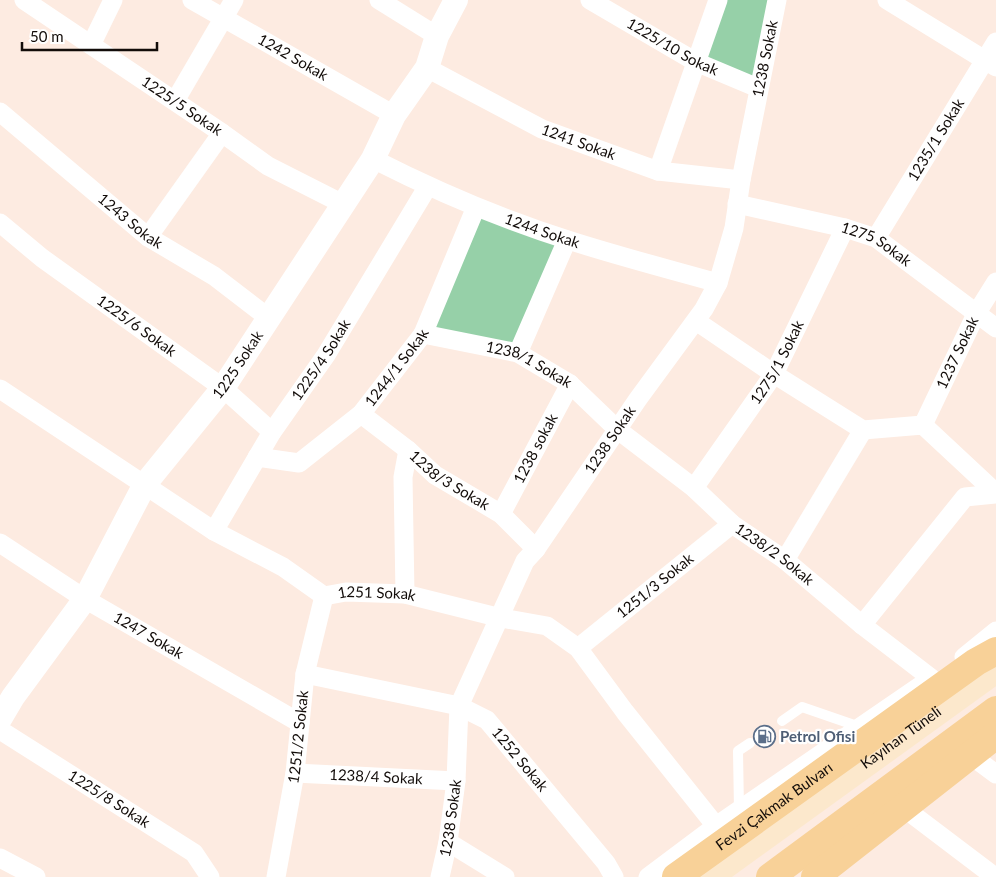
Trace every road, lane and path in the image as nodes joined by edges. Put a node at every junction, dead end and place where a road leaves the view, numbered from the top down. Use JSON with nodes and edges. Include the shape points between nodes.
{"nodes":[{"id":1,"x":24,"y":0,"type":"edge"},
{"id":2,"x":113,"y":0,"type":"edge"},
{"id":3,"x":192,"y":0,"type":"edge"},
{"id":4,"x":234,"y":0,"type":"edge"},
{"id":5,"x":379,"y":0,"type":"edge"},
{"id":6,"x":456,"y":0,"type":"edge"},
{"id":7,"x":590,"y":0,"type":"edge"},
{"id":8,"x":718,"y":0,"type":"edge"},
{"id":9,"x":777,"y":0,"type":"edge"},
{"id":10,"x":896,"y":2,"type":"edge"},
{"id":11,"x":224,"y":20,"type":"junction"},
{"id":12,"x":437,"y":36,"type":"junction"},
{"id":13,"x":996,"y":42,"type":"edge"},
{"id":14,"x":91,"y":45,"type":"junction"},
{"id":15,"x":696,"y":62,"type":"junction"},
{"id":16,"x":990,"y":63,"type":"edge"},
{"id":17,"x":427,"y":68,"type":"junction"},
{"id":18,"x":758,"y":88,"type":"junction"},
{"id":19,"x":175,"y":102,"type":"junction"},
{"id":20,"x":0,"y":112,"type":"edge"},
{"id":21,"x":394,"y":115,"type":"junction"},
{"id":22,"x":222,"y":133,"type":"junction"},
{"id":23,"x":373,"y":159,"type":"junction"},
{"id":24,"x":658,"y":171,"type":"junction"},
{"id":25,"x":741,"y":180,"type":"junction"},
{"id":26,"x":428,"y":186,"type":"junction"},
{"id":27,"x":343,"y":204,"type":"junction"},
{"id":28,"x":737,"y":204,"type":"junction"},
{"id":29,"x":476,"y":207,"type":"junction"},
{"id":30,"x":0,"y":223,"type":"edge"},
{"id":31,"x":845,"y":228,"type":"junction"},
{"id":32,"x":148,"y":237,"type":"junction"},
{"id":33,"x":876,"y":238,"type":"junction"},
{"id":34,"x":567,"y":240,"type":"junction"},
{"id":35,"x":996,"y":282,"type":"edge"},
{"id":36,"x":718,"y":283,"type":"junction"},
{"id":37,"x":976,"y":314,"type":"junction"},
{"id":38,"x":270,"y":319,"type":"junction"},
{"id":39,"x":696,"y":321,"type":"junction"},
{"id":40,"x":996,"y":328,"type":"edge"},
{"id":41,"x":423,"y":334,"type":"junction"},
{"id":42,"x":518,"y":353,"type":"junction"},
{"id":43,"x":774,"y":374,"type":"junction"},
{"id":44,"x":570,"y":384,"type":"junction"},
{"id":45,"x":223,"y":388,"type":"junction"},
{"id":46,"x":0,"y":389,"type":"edge"},
{"id":47,"x":361,"y":414,"type":"junction"},
{"id":48,"x":923,"y":425,"type":"junction"},
{"id":49,"x":618,"y":430,"type":"junction"},
{"id":50,"x":863,"y":430,"type":"junction"},
{"id":51,"x":272,"y":432,"type":"junction"},
{"id":52,"x":408,"y":450,"type":"junction"},
{"id":53,"x":257,"y":458,"type":"junction"},
{"id":54,"x":145,"y":484,"type":"junction"},
{"id":55,"x":694,"y":488,"type":"junction"},
{"id":56,"x":996,"y":493,"type":"edge"},
{"id":57,"x":501,"y":514,"type":"junction"},
{"id":58,"x":732,"y":524,"type":"junction"},
{"id":59,"x":214,"y":531,"type":"junction"},
{"id":60,"x":0,"y":543,"type":"edge"},
{"id":61,"x":536,"y":549,"type":"junction"},
{"id":62,"x":785,"y":560,"type":"junction"},
{"id":63,"x":405,"y":594,"type":"junction"},
{"id":64,"x":324,"y":596,"type":"junction"},
{"id":65,"x":85,"y":599,"type":"junction"},
{"id":66,"x":501,"y":618,"type":"junction"},
{"id":67,"x":862,"y":625,"type":"junction"},
{"id":68,"x":996,"y":632,"type":"edge"},
{"id":69,"x":578,"y":648,"type":"junction"},
{"id":70,"x":996,"y":651,"type":"edge"},
{"id":71,"x":996,"y":669,"type":"edge"},
{"id":72,"x":305,"y":674,"type":"junction"},
{"id":73,"x":931,"y":678,"type":"junction"},
{"id":74,"x":7,"y":692,"type":"edge"},
{"id":75,"x":459,"y":706,"type":"junction"},
{"id":76,"x":996,"y":710,"type":"edge"},
{"id":77,"x":0,"y":719,"type":"edge"},
{"id":78,"x":782,"y":720,"type":"dead end"},
{"id":79,"x":300,"y":722,"type":"junction"},
{"id":80,"x":860,"y":727,"type":"junction"},
{"id":81,"x":0,"y":730,"type":"edge"},
{"id":82,"x":996,"y":735,"type":"edge"},
{"id":83,"x":750,"y":743,"type":"dead end"},
{"id":84,"x":969,"y":754,"type":"junction"},
{"id":85,"x":295,"y":773,"type":"junction"},
{"id":86,"x":996,"y":774,"type":"edge"},
{"id":87,"x":456,"y":781,"type":"junction"},
{"id":88,"x":904,"y":808,"type":"junction"},
{"id":89,"x":739,"y":810,"type":"junction"},
{"id":90,"x":716,"y":826,"type":"junction"},
{"id":91,"x":448,"y":842,"type":"junction"},
{"id":92,"x":0,"y":858,"type":"edge"},
{"id":93,"x":36,"y":877,"type":"edge"},
{"id":94,"x":210,"y":877,"type":"edge"},
{"id":95,"x":276,"y":877,"type":"edge"},
{"id":96,"x":440,"y":877,"type":"edge"},
{"id":97,"x":504,"y":877,"type":"edge"},
{"id":98,"x":614,"y":877,"type":"edge"},
{"id":99,"x":648,"y":877,"type":"edge"},
{"id":100,"x":676,"y":877,"type":"edge"},
{"id":101,"x":708,"y":877,"type":"edge"},
{"id":102,"x":770,"y":877,"type":"edge"},
{"id":103,"x":815,"y":877,"type":"edge"},
{"id":104,"x":994,"y":877,"type":"edge"}],
"edges":[{"from":1,"to":14,"type":"street","name":"1225/5 Sokak"},
{"from":2,"to":14,"type":"street"},
{"from":3,"to":11,"type":"street","name":"1242 Sokak"},
{"from":4,"to":11,"type":"street"},
{"from":5,"to":12,"type":"street"},
{"from":6,"to":12,"type":"street","name":"1225 Sokak"},
{"from":7,"to":15,"type":"street","name":"1225/10 Sokak"},
{"from":8,"to":15,"type":"street"},
{"from":9,"to":18,"type":"street","name":"1238 Sokak"},
{"from":10,"to":16,"type":"street"},
{"from":11,"to":19,"type":"street"},
{"from":11,"to":21,"type":"street","name":"1242 Sokak"},
{"from":12,"to":17,"type":"street","name":"1225 Sokak"},
{"from":13,"to":16,"type":"street","name":"1235/1 Sokak"},
{"from":14,"to":19,"type":"street","name":"1225/5 Sokak"},
{"from":15,"to":18,"type":"street","name":"1225/10 Sokak"},
{"from":15,"to":24,"type":"street"},
{"from":16,"to":33,"type":"street","name":"1235/1 Sokak"},
{"from":17,"to":21,"type":"street","name":"1225 Sokak"},
{"from":17,"to":24,"type":"street","name":"1241 Sokak","via":[[542,128]]},
{"from":18,"to":25,"type":"street","name":"1238 Sokak"},
{"from":19,"to":22,"type":"street","name":"1225/5 Sokak"},
{"from":20,"to":32,"type":"street","name":"1243 Sokak"},
{"from":21,"to":23,"type":"street","name":"1225 Sokak"},
{"from":22,"to":27,"type":"street","name":"1225/5 Sokak","via":[[268,166]]},
{"from":22,"to":32,"type":"street"},
{"from":23,"to":26,"type":"street","name":"1244 Sokak"},
{"from":23,"to":27,"type":"street","name":"1225 Sokak"},
{"from":24,"to":25,"type":"street","name":"1241 Sokak"},
{"from":25,"to":28,"type":"street","name":"1238 Sokak"},
{"from":26,"to":29,"type":"street","name":"1244 Sokak"},
{"from":26,"to":51,"type":"street","name":"1225/4 Sokak","via":[[326,354]]},
{"from":27,"to":38,"type":"street","name":"1225 Sokak"},
{"from":28,"to":31,"type":"street","name":"1275 Sokak"},
{"from":28,"to":36,"type":"street","name":"1238 Sokak","via":[[734,228]]},
{"from":29,"to":34,"type":"street","name":"1244 Sokak"},
{"from":29,"to":41,"type":"street","name":"1244/1 Sokak"},
{"from":30,"to":45,"type":"street","name":"1225/6 Sokak","via":[[42,258]]},
{"from":31,"to":33,"type":"street","name":"1275 Sokak"},
{"from":31,"to":43,"type":"street","name":"1275/1 Sokak"},
{"from":32,"to":38,"type":"street","name":"1243 Sokak","via":[[214,276]]},
{"from":33,"to":37,"type":"street","name":"1275 Sokak"},
{"from":34,"to":36,"type":"street","name":"1244 Sokak"},
{"from":34,"to":42,"type":"street"},
{"from":35,"to":37,"type":"street","name":"1237 Sokak"},
{"from":36,"to":39,"type":"street","name":"1238 Sokak"},
{"from":37,"to":40,"type":"street","name":"1275 Sokak"},
{"from":37,"to":48,"type":"street","name":"1237 Sokak"},
{"from":38,"to":45,"type":"street","name":"1225 Sokak"},
{"from":39,"to":43,"type":"street"},
{"from":39,"to":49,"type":"street","name":"1238 Sokak"},
{"from":41,"to":42,"type":"street","name":"1238/1 Sokak"},
{"from":41,"to":47,"type":"street","name":"1244/1 Sokak"},
{"from":42,"to":44,"type":"street","name":"1238/1 Sokak"},
{"from":43,"to":50,"type":"street"},
{"from":43,"to":55,"type":"street","name":"1275/1 Sokak"},
{"from":44,"to":49,"type":"street","name":"1238/1 Sokak"},
{"from":44,"to":57,"type":"street","name":"1238 sokak"},
{"from":45,"to":51,"type":"street","name":"1225/6 Sokak"},
{"from":45,"to":54,"type":"street","name":"1225 Sokak"},
{"from":46,"to":54,"type":"street","name":"1251 Sokak"},
{"from":47,"to":52,"type":"street","name":"1238/3 Sokak"},
{"from":47,"to":53,"type":"street","name":"1244/1 Sokak","via":[[299,463]]},
{"from":48,"to":50,"type":"street"},
{"from":48,"to":56,"type":"street"},
{"from":49,"to":55,"type":"street","name":"1238/2 Sokak"},
{"from":49,"to":61,"type":"street","name":"1238 Sokak"},
{"from":50,"to":62,"type":"street"},
{"from":51,"to":53,"type":"street","name":"1225/4 Sokak"},
{"from":52,"to":57,"type":"street","name":"1238/3 Sokak","via":[[435,475]]},
{"from":52,"to":63,"type":"street","via":[[402,476]]},
{"from":53,"to":59,"type":"street","name":"1225/4 Sokak"},
{"from":54,"to":59,"type":"street","name":"1251 Sokak"},
{"from":54,"to":65,"type":"street","name":"1225 Sokak"},
{"from":55,"to":58,"type":"street","name":"1238/2 Sokak"},
{"from":56,"to":67,"type":"street","via":[[965,497]]},
{"from":57,"to":61,"type":"street","name":"1238/3 Sokak"},
{"from":58,"to":62,"type":"street","name":"1238/2 Sokak"},
{"from":58,"to":69,"type":"street","name":"1251/3 Sokak"},
{"from":59,"to":64,"type":"street","name":"1251 Sokak","via":[[283,567]]},
{"from":60,"to":65,"type":"street","name":"1247 Sokak"},
{"from":61,"to":66,"type":"street","name":"1238 Sokak","via":[[525,561]]},
{"from":62,"to":67,"type":"street","name":"1238/2 Sokak"},
{"from":63,"to":64,"type":"street","name":"1251 Sokak","via":[[346,592]]},
{"from":63,"to":66,"type":"street","name":"1251 Sokak"},
{"from":64,"to":72,"type":"street","name":"1251/2 Sokak"},
{"from":65,"to":74,"type":"street","name":"1225 Sokak"},
{"from":65,"to":79,"type":"street","name":"1247 Sokak"},
{"from":66,"to":69,"type":"street","name":"1251 Sokak","via":[[547,626]]},
{"from":66,"to":75,"type":"street","name":"1238 Sokak"},
{"from":67,"to":73,"type":"street","name":"1238/2 Sokak"},
{"from":68,"to":73,"type":"street","via":[[970,654]]},
{"from":69,"to":90,"type":"street","name":"1251 Sokak"},
{"from":70,"to":100,"type":"main road","name":"Fevzi Çakmak Bulvarı","via":[[976,662]]},
{"from":71,"to":101,"type":"main road","name":"Kayıhan Tüneli"},
{"from":72,"to":75,"type":"street","name":"1252 Sokak"},
{"from":72,"to":79,"type":"street","name":"1251/2 Sokak"},
{"from":73,"to":80,"type":"street"},
{"from":74,"to":77,"type":"street","name":"1225 Sokak"},
{"from":75,"to":87,"type":"street","name":"1238 Sokak"},
{"from":75,"to":98,"type":"street","name":"1252 Sokak","via":[[487,720],[606,863]]},
{"from":76,"to":102,"type":"main road"},
{"from":78,"to":80,"type":"lane","via":[[802,707]]},
{"from":79,"to":85,"type":"street","name":"1251/2 Sokak"},
{"from":80,"to":89,"type":"street"},
{"from":81,"to":94,"type":"street","name":"1225/8 Sokak","via":[[194,854]]},
{"from":82,"to":84,"type":"main road"},
{"from":83,"to":89,"type":"lane","via":[[738,751]]},
{"from":84,"to":86,"type":"street"},
{"from":84,"to":88,"type":"main road"},
{"from":85,"to":87,"type":"street","name":"1238/4 Sokak"},
{"from":85,"to":95,"type":"street","name":"1251/2 Sokak"},
{"from":87,"to":91,"type":"street","name":"1238 Sokak"},
{"from":88,"to":103,"type":"main road"},
{"from":88,"to":104,"type":"street"},
{"from":89,"to":90,"type":"street"},
{"from":90,"to":99,"type":"street"},
{"from":91,"to":96,"type":"street","name":"1238 Sokak"},
{"from":91,"to":97,"type":"street"},
{"from":92,"to":93,"type":"street"}]}
